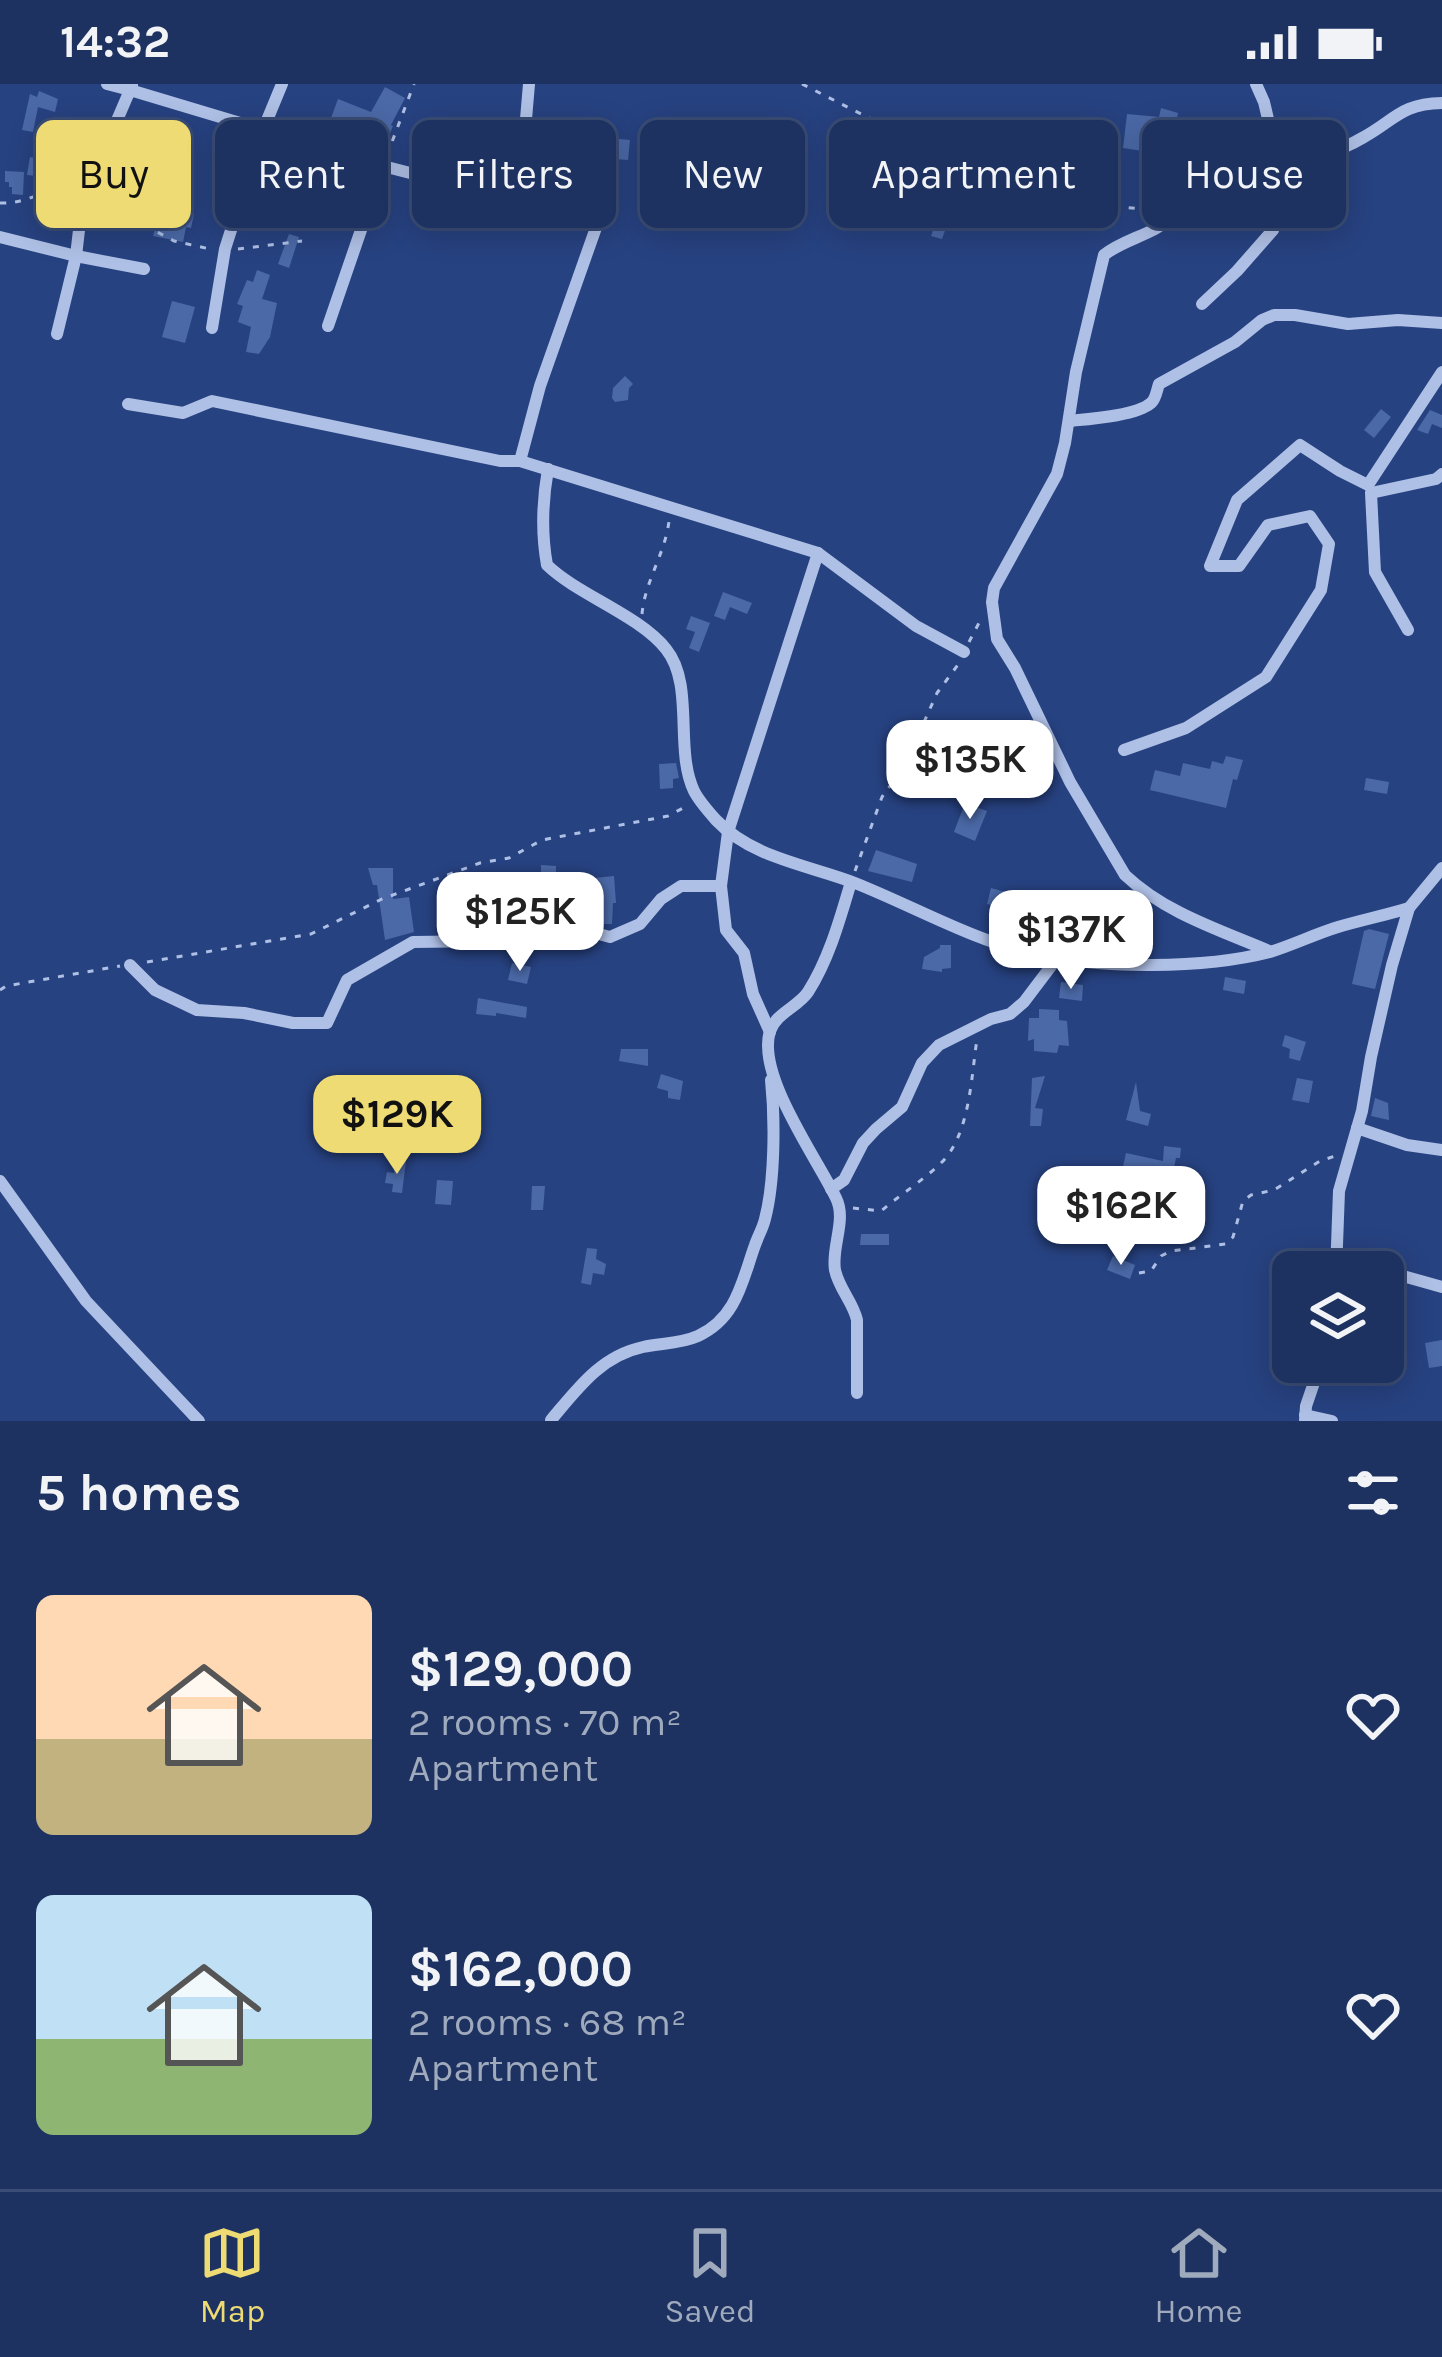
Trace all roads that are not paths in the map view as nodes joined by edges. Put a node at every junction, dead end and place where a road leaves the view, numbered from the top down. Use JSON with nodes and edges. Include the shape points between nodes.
{"nodes":[{"id":1,"x":106,"y":84,"type":"edge"},
{"id":2,"x":282,"y":84,"type":"edge"},
{"id":3,"x":529,"y":84,"type":"edge"},
{"id":4,"x":1256,"y":84,"type":"edge"},
{"id":5,"x":131,"y":87,"type":"edge"},
{"id":6,"x":1442,"y":103,"type":"edge"},
{"id":7,"x":232,"y":120,"type":"edge"},
{"id":8,"x":267,"y":120,"type":"edge"},
{"id":9,"x":526,"y":120,"type":"edge"},
{"id":10,"x":1268,"y":120,"type":"edge"},
{"id":11,"x":1346,"y":144,"type":"edge"},
{"id":12,"x":233,"y":228,"type":"edge"},
{"id":13,"x":362,"y":228,"type":"edge"},
{"id":14,"x":596,"y":228,"type":"edge"},
{"id":15,"x":1156,"y":228,"type":"edge"},
{"id":16,"x":1274,"y":228,"type":"edge"},
{"id":17,"x":0,"y":237,"type":"edge"},
{"id":18,"x":76,"y":256,"type":"junction"},
{"id":19,"x":144,"y":269,"type":"dead end"},
{"id":20,"x":1202,"y":304,"type":"dead end"},
{"id":21,"x":1442,"y":323,"type":"edge"},
{"id":22,"x":328,"y":326,"type":"dead end"},
{"id":23,"x":212,"y":328,"type":"dead end"},
{"id":24,"x":57,"y":334,"type":"dead end"},
{"id":25,"x":1442,"y":373,"type":"edge"},
{"id":26,"x":128,"y":404,"type":"dead end"},
{"id":27,"x":1069,"y":421,"type":"junction"},
{"id":28,"x":520,"y":461,"type":"junction"},
{"id":29,"x":548,"y":470,"type":"junction"},
{"id":30,"x":1442,"y":474,"type":"edge"},
{"id":31,"x":818,"y":554,"type":"junction"},
{"id":32,"x":1408,"y":630,"type":"dead end"},
{"id":33,"x":964,"y":652,"type":"road end"},
{"id":34,"x":1124,"y":751,"type":"dead end"},
{"id":35,"x":728,"y":832,"type":"junction"},
{"id":36,"x":1442,"y":868,"type":"edge"},
{"id":37,"x":851,"y":882,"type":"junction"},
{"id":38,"x":721,"y":886,"type":"junction"},
{"id":39,"x":1409,"y":908,"type":"junction"},
{"id":40,"x":1270,"y":952,"type":"junction"},
{"id":41,"x":1058,"y":957,"type":"junction"},
{"id":42,"x":130,"y":964,"type":"road end"},
{"id":43,"x":770,"y":1033,"type":"junction"},
{"id":44,"x":770,"y":1067,"type":"junction"},
{"id":45,"x":1357,"y":1128,"type":"junction"},
{"id":46,"x":1442,"y":1150,"type":"edge"},
{"id":47,"x":0,"y":1181,"type":"edge"},
{"id":48,"x":834,"y":1195,"type":"junction"},
{"id":49,"x":1337,"y":1251,"type":"edge"},
{"id":50,"x":1404,"y":1276,"type":"edge"},
{"id":51,"x":1442,"y":1287,"type":"edge"},
{"id":52,"x":1315,"y":1383,"type":"edge"},
{"id":53,"x":857,"y":1394,"type":"dead end"},
{"id":54,"x":1305,"y":1418,"type":"edge"},
{"id":55,"x":551,"y":1420,"type":"edge"},
{"id":56,"x":200,"y":1421,"type":"edge"},
{"id":57,"x":1332,"y":1421,"type":"edge"}],
"edges":[{"from":1,"to":5,"type":"street"},
{"from":2,"to":8,"type":"street"},
{"from":3,"to":9,"type":"street"},
{"from":4,"to":10,"type":"street"},
{"from":5,"to":7,"type":"street"},
{"from":5,"to":18,"type":"street"},
{"from":6,"to":11,"type":"street","via":[[1410,107]]},
{"from":12,"to":23,"type":"street"},
{"from":13,"to":22,"type":"street"},
{"from":14,"to":28,"type":"street"},
{"from":15,"to":27,"type":"street","via":[[1104,255]]},
{"from":16,"to":20,"type":"street"},
{"from":17,"to":18,"type":"street"},
{"from":18,"to":19,"type":"street"},
{"from":18,"to":24,"type":"street"},
{"from":21,"to":27,"type":"street","via":[[1274,315],[1161,382],[1150,404]]},
{"from":25,"to":34,"type":"street","via":[[1368,485],[1300,445],[1237,500],[1210,566],[1239,566],[1268,524],[1310,516],[1329,544],[1321,590],[1266,677],[1186,728]]},
{"from":26,"to":28,"type":"street","via":[[183,412],[212,401]]},
{"from":27,"to":40,"type":"street","via":[[1057,474],[994,589],[997,638],[1125,875],[1181,914]]},
{"from":28,"to":29,"type":"street"},
{"from":29,"to":31,"type":"street"},
{"from":29,"to":35,"type":"street","via":[[547,565],[666,649],[680,680],[691,786]]},
{"from":30,"to":32,"type":"street","via":[[1371,493],[1375,572]]},
{"from":31,"to":33,"type":"street"},
{"from":31,"to":35,"type":"street"},
{"from":35,"to":37,"type":"street"},
{"from":35,"to":38,"type":"street"},
{"from":36,"to":39,"type":"street"},
{"from":37,"to":41,"type":"street","via":[[979,935]]},
{"from":37,"to":43,"type":"street","via":[[806,997]]},
{"from":38,"to":42,"type":"street","via":[[681,886],[640,924],[610,937],[412,942],[347,980],[327,1023],[196,1010],[155,990]]},
{"from":38,"to":43,"type":"street","via":[[726,930],[744,952]]},
{"from":39,"to":40,"type":"street"},
{"from":39,"to":45,"type":"street"},
{"from":40,"to":41,"type":"street","via":[[1177,963]]},
{"from":41,"to":48,"type":"street","via":[[1010,1014],[945,1040],[922,1063],[902,1107],[863,1143]]},
{"from":43,"to":44,"type":"street"},
{"from":44,"to":48,"type":"street"},
{"from":44,"to":55,"type":"street","via":[[768,1202],[738,1296],[701,1335],[606,1360]]},
{"from":45,"to":46,"type":"street"},
{"from":45,"to":49,"type":"street","via":[[1339,1191]]},
{"from":47,"to":56,"type":"street","via":[[86,1301]]},
{"from":48,"to":53,"type":"street","via":[[835,1270],[857,1320]]},
{"from":50,"to":51,"type":"street"},
{"from":52,"to":54,"type":"street"},
{"from":54,"to":57,"type":"street"}]}
